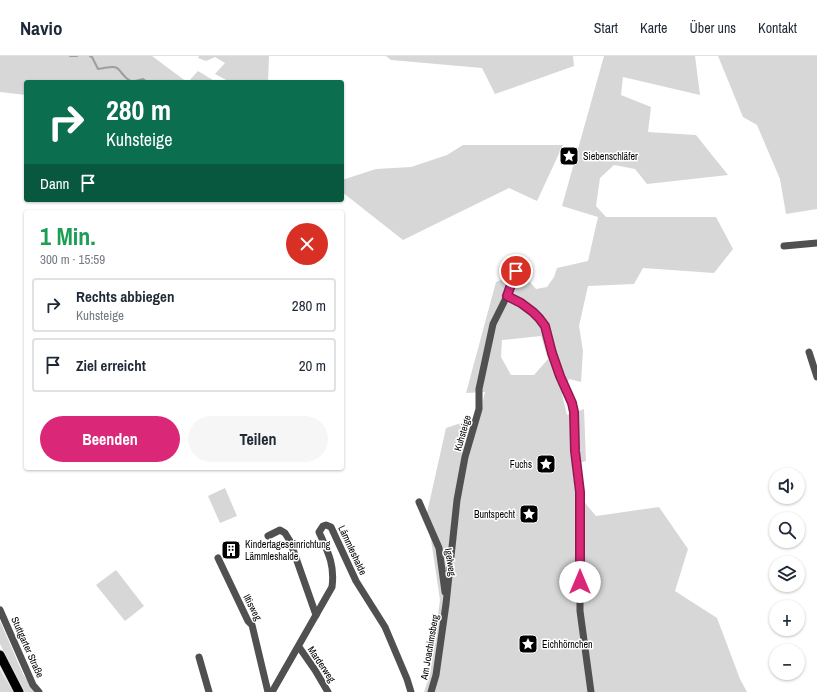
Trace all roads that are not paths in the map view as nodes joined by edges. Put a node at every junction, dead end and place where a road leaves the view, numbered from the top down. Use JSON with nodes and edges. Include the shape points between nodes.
{"nodes":[{"id":1,"x":817,"y":243,"type":"edge"},
{"id":2,"x":784,"y":246,"type":"dead end"},
{"id":3,"x":516,"y":271,"type":"dead end"},
{"id":4,"x":507,"y":296,"type":"junction"},
{"id":5,"x":809,"y":352,"type":"dead end"},
{"id":6,"x":817,"y":377,"type":"edge"},
{"id":7,"x":419,"y":502,"type":"dead end"},
{"id":8,"x":268,"y":536,"type":"dead end"},
{"id":9,"x":218,"y":558,"type":"dead end"},
{"id":10,"x":446,"y":604,"type":"junction"},
{"id":11,"x":0,"y":610,"type":"edge"},
{"id":12,"x":316,"y":615,"type":"junction"},
{"id":13,"x":298,"y":647,"type":"junction"},
{"id":14,"x":0,"y":655,"type":"edge"},
{"id":15,"x":199,"y":658,"type":"dead end"},
{"id":16,"x":19,"y":692,"type":"edge"},
{"id":17,"x":39,"y":692,"type":"edge"},
{"id":18,"x":209,"y":692,"type":"edge"},
{"id":19,"x":268,"y":692,"type":"edge"},
{"id":20,"x":272,"y":692,"type":"edge"},
{"id":21,"x":328,"y":692,"type":"edge"},
{"id":22,"x":410,"y":692,"type":"edge"},
{"id":23,"x":431,"y":692,"type":"edge"},
{"id":24,"x":591,"y":692,"type":"edge"}],
"edges":[{"from":1,"to":2,"type":"street"},
{"from":3,"to":4,"type":"street","name":"Kuhsteige"},
{"from":4,"to":10,"type":"street","name":"Kuhsteige","via":[[493,324],[479,389],[479,409],[465,457],[457,500]]},
{"from":4,"to":24,"type":"street","via":[[533,312],[545,326],[574,412],[580,492],[580,612]]},
{"from":5,"to":6,"type":"street"},
{"from":7,"to":10,"type":"street","name":"Igelweg","via":[[439,548]]},
{"from":8,"to":12,"type":"street","via":[[280,530],[288,537]]},
{"from":9,"to":19,"type":"street","name":"Iltisweg","via":[[252,625]]},
{"from":10,"to":23,"type":"street","name":"Am Joachimsberg","via":[[436,675]]},
{"from":11,"to":17,"type":"street","name":"Stuttgarter Straße","via":[[33,685]]},
{"from":12,"to":13,"type":"street","name":"Lämmleshalde"},
{"from":12,"to":22,"type":"street","name":"Lämmleshalde","via":[[332,587],[334,576],[331,560],[319,532],[322,526],[326,525],[331,527],[356,582],[384,627],[408,679]]},
{"from":13,"to":20,"type":"street","name":"Lämmleshalde"},
{"from":13,"to":21,"type":"street","name":"Marderweg","via":[[316,670]]},
{"from":14,"to":16,"type":"main road"},
{"from":15,"to":18,"type":"street"}]}
